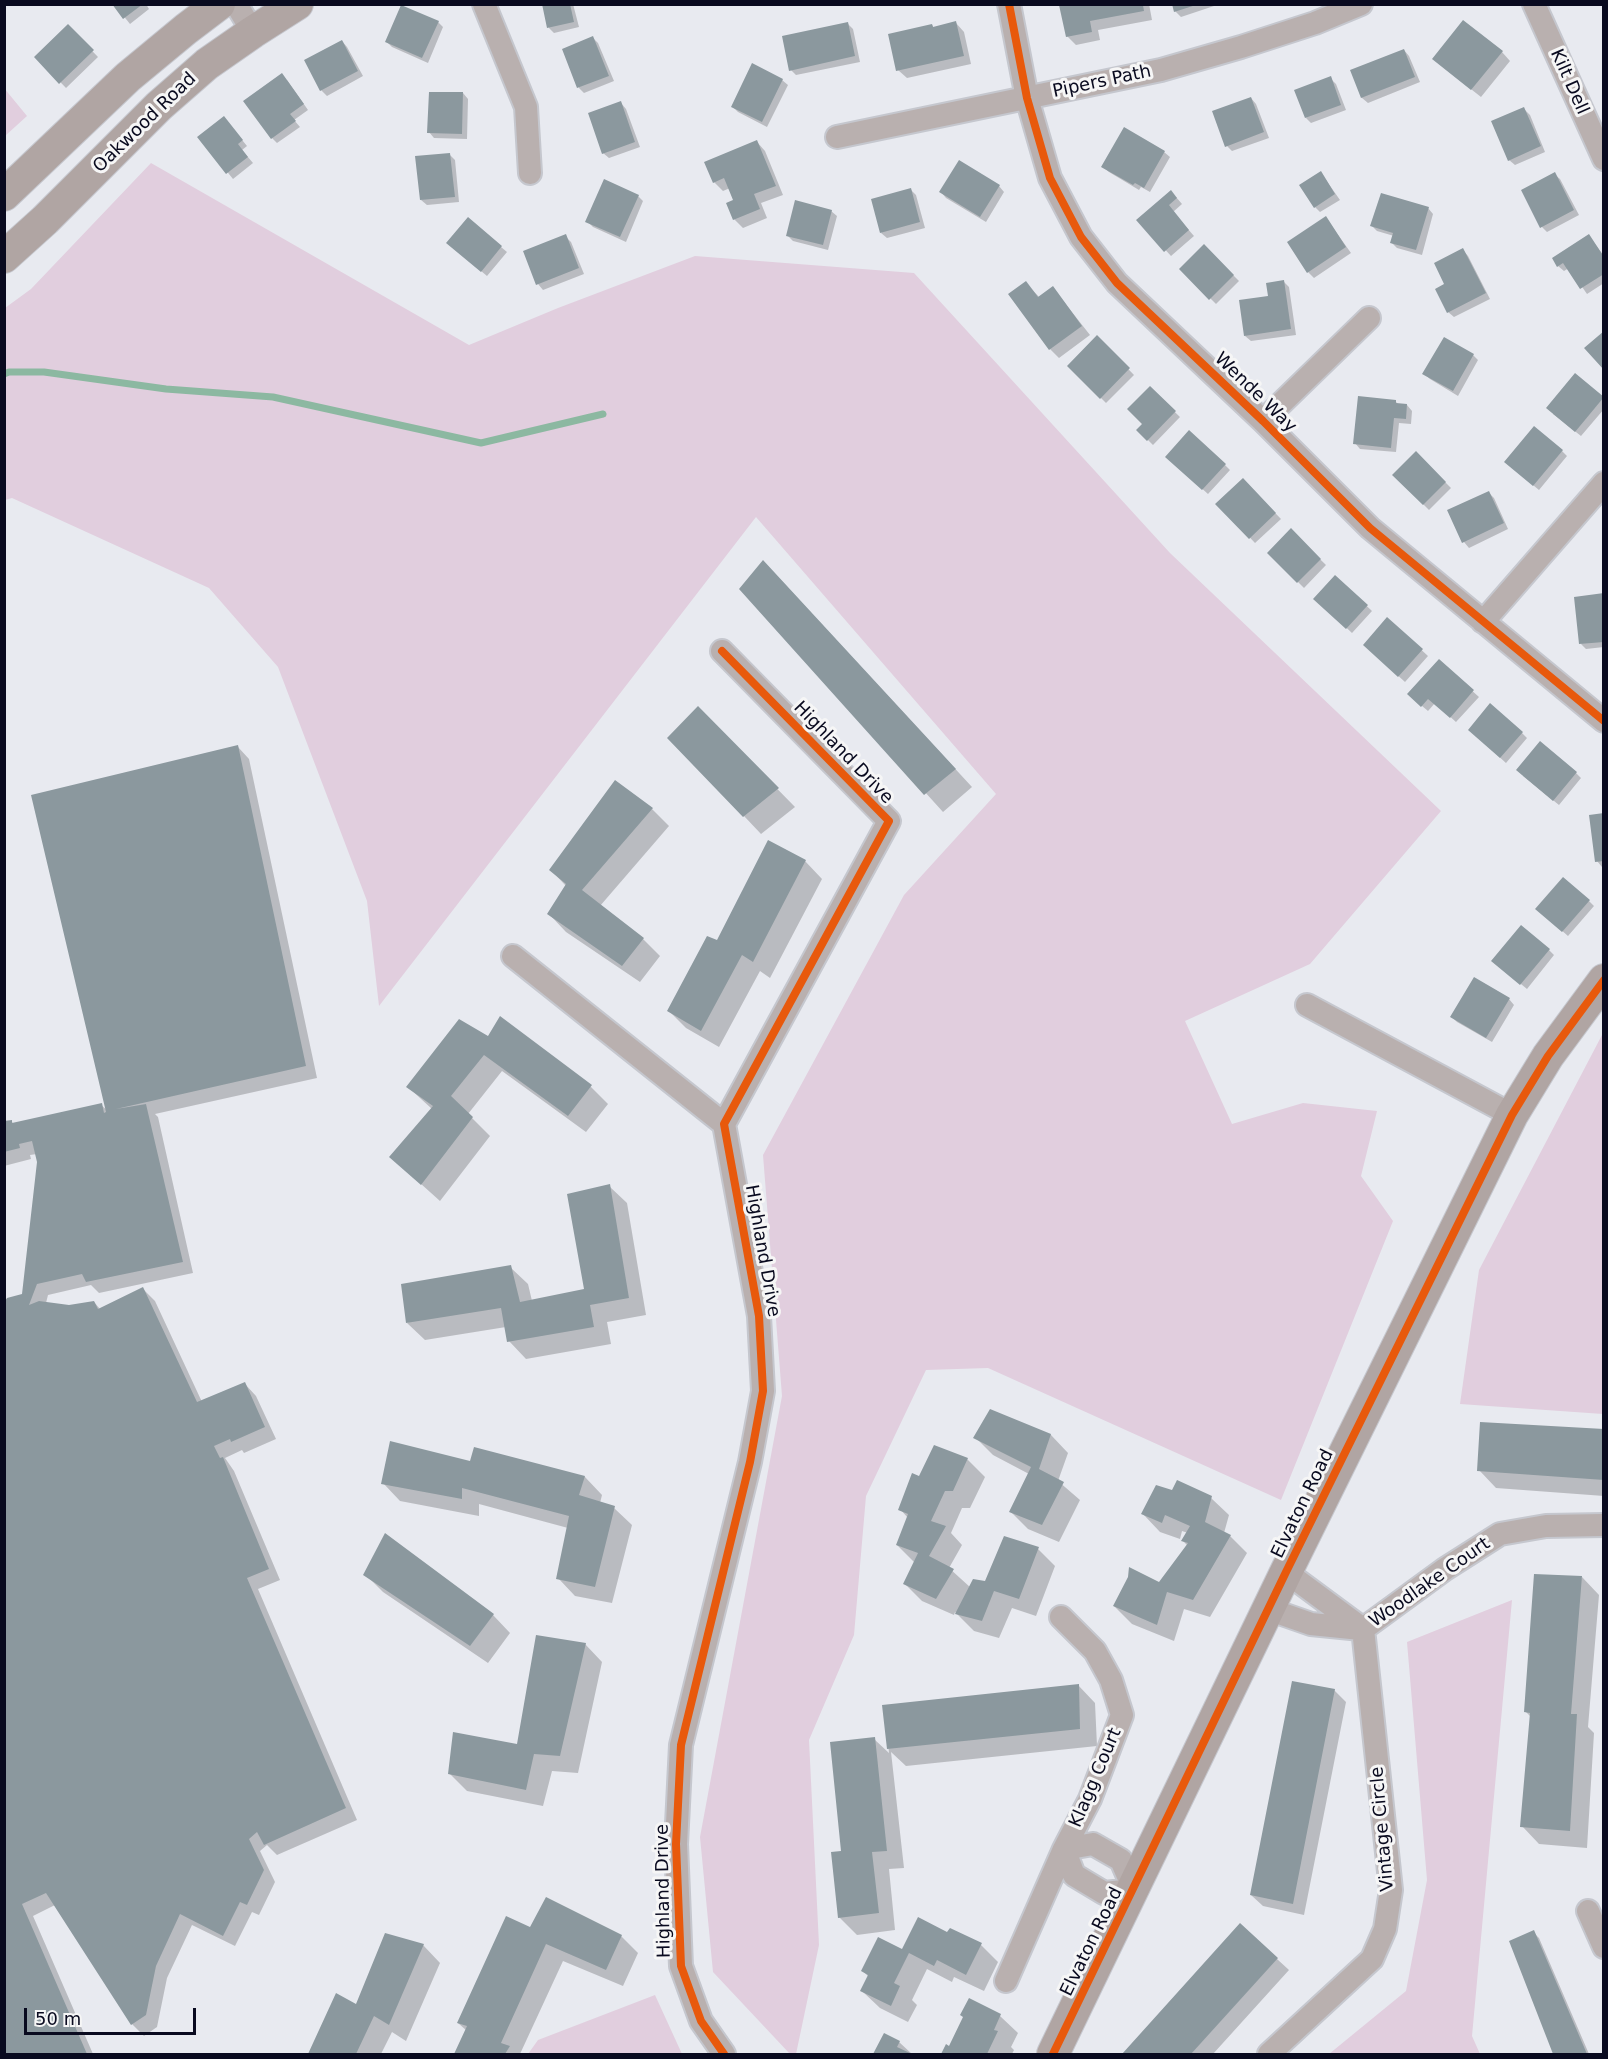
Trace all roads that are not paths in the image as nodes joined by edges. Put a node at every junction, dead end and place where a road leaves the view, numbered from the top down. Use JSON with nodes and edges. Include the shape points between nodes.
{"nodes":[{"id":1,"x":219,"y":4,"type":"edge"},
{"id":2,"x":236,"y":4,"type":"edge"},
{"id":3,"x":297,"y":4,"type":"edge"},
{"id":4,"x":484,"y":4,"type":"edge"},
{"id":5,"x":1009,"y":4,"type":"edge"},
{"id":6,"x":1361,"y":4,"type":"edge"},
{"id":7,"x":1534,"y":4,"type":"edge"},
{"id":8,"x":253,"y":32,"type":"junction"},
{"id":9,"x":128,"y":78,"type":"junction"},
{"id":10,"x":1028,"y":98,"type":"junction"},
{"id":11,"x":159,"y":106,"type":"junction"},
{"id":12,"x":837,"y":136,"type":"dead end"},
{"id":13,"x":1604,"y":159,"type":"edge"},
{"id":14,"x":530,"y":173,"type":"dead end"},
{"id":15,"x":4,"y":195,"type":"edge"},
{"id":16,"x":4,"y":257,"type":"edge"},
{"id":17,"x":1369,"y":318,"type":"dead end"},
{"id":18,"x":1263,"y":421,"type":"junction"},
{"id":19,"x":1604,"y":483,"type":"edge"},
{"id":20,"x":1483,"y":622,"type":"junction"},
{"id":21,"x":723,"y":651,"type":"dead end"},
{"id":22,"x":1604,"y":721,"type":"edge"},
{"id":23,"x":513,"y":956,"type":"dead end"},
{"id":24,"x":1604,"y":980,"type":"edge"},
{"id":25,"x":1307,"y":1005,"type":"dead end"},
{"id":26,"x":1512,"y":1115,"type":"junction"},
{"id":27,"x":724,"y":1124,"type":"junction"},
{"id":28,"x":1604,"y":1525,"type":"edge"},
{"id":29,"x":1286,"y":1572,"type":"junction"},
{"id":30,"x":1268,"y":1609,"type":"junction"},
{"id":31,"x":1061,"y":1617,"type":"dead end"},
{"id":32,"x":1363,"y":1629,"type":"junction"},
{"id":33,"x":1064,"y":1849,"type":"junction"},
{"id":34,"x":1134,"y":1890,"type":"junction"},
{"id":35,"x":1588,"y":1911,"type":"dead end"},
{"id":36,"x":1604,"y":1947,"type":"edge"},
{"id":37,"x":1006,"y":1981,"type":"dead end"},
{"id":38,"x":724,"y":2055,"type":"edge"},
{"id":39,"x":1053,"y":2055,"type":"edge"},
{"id":40,"x":1269,"y":2055,"type":"edge"}],
"edges":[{"from":1,"to":9,"type":"street"},
{"from":2,"to":8,"type":"street"},
{"from":3,"to":8,"type":"street","name":"Oakwood Road"},
{"from":4,"to":14,"type":"street","via":[[526,107]]},
{"from":5,"to":10,"type":"street","name":"Wende Way"},
{"from":6,"to":10,"type":"street","name":"Pipers Path","via":[[1241,47]]},
{"from":7,"to":13,"type":"street","name":"Kilt Dell"},
{"from":8,"to":11,"type":"street","name":"Oakwood Road","via":[[207,64]]},
{"from":9,"to":11,"type":"street"},
{"from":9,"to":15,"type":"street"},
{"from":10,"to":12,"type":"street","name":"Pipers Path"},
{"from":10,"to":18,"type":"street","name":"Wende Way","via":[[1050,178],[1081,237],[1118,283]]},
{"from":11,"to":16,"type":"street","name":"Oakwood Road"},
{"from":17,"to":18,"type":"street"},
{"from":18,"to":20,"type":"street","name":"Wende Way","via":[[1370,528]]},
{"from":19,"to":20,"type":"street"},
{"from":20,"to":22,"type":"street","name":"Wende Way"},
{"from":21,"to":27,"type":"street","name":"Highland Drive","via":[[889,821]]},
{"from":23,"to":27,"type":"street"},
{"from":24,"to":26,"type":"street","name":"Elvaton Road","via":[[1548,1056]]},
{"from":25,"to":26,"type":"street"},
{"from":26,"to":29,"type":"street","name":"Elvaton Road"},
{"from":27,"to":38,"type":"street","name":"Highland Drive","via":[[759,1316],[763,1391],[750,1462],[681,1745],[676,1844],[681,1966],[701,2021]]},
{"from":28,"to":32,"type":"street","name":"Woodlake Court","via":[[1546,1526],[1500,1534]]},
{"from":29,"to":30,"type":"street","name":"Elvaton Road"},
{"from":29,"to":32,"type":"street"},
{"from":30,"to":32,"type":"street","via":[[1311,1624]]},
{"from":30,"to":34,"type":"street","name":"Elvaton Road"},
{"from":31,"to":33,"type":"street","name":"Klagg Court","via":[[1095,1651],[1111,1680],[1122,1715],[1090,1799]]},
{"from":32,"to":40,"type":"street","name":"Vintage Circle","via":[[1391,1890],[1385,1929],[1372,1959]]},
{"from":33,"to":34,"type":"street","via":[[1074,1875],[1104,1893]]},
{"from":33,"to":34,"type":"street","name":"Klagg Court","via":[[1093,1844],[1121,1860]]},
{"from":33,"to":37,"type":"street","name":"Klagg Court"},
{"from":34,"to":39,"type":"street","name":"Elvaton Road"},
{"from":35,"to":36,"type":"street"}]}
